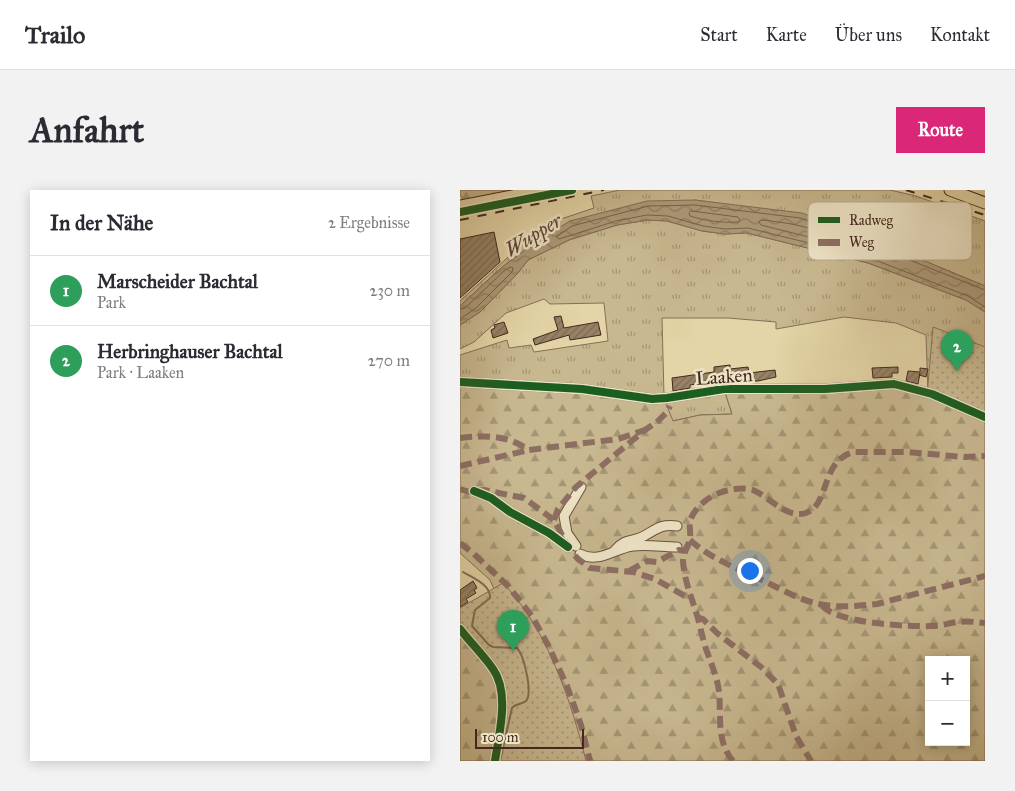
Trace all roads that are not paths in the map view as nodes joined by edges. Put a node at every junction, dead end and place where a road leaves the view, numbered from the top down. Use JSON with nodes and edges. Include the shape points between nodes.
{"nodes":[{"id":1,"x":543,"y":190,"type":"edge"},
{"id":2,"x":950,"y":190,"type":"edge"},
{"id":3,"x":985,"y":204,"type":"edge"},
{"id":4,"x":460,"y":206,"type":"edge"},
{"id":5,"x":460,"y":382,"type":"edge"},
{"id":6,"x":985,"y":417,"type":"edge"},
{"id":7,"x":580,"y":487,"type":"dead end"},
{"id":8,"x":474,"y":491,"type":"dead end"},
{"id":9,"x":677,"y":526,"type":"dead end"},
{"id":10,"x":677,"y":547,"type":"dead end"},
{"id":11,"x":574,"y":549,"type":"junction"},
{"id":12,"x":612,"y":554,"type":"junction"},
{"id":13,"x":460,"y":630,"type":"edge"},
{"id":14,"x":494,"y":761,"type":"edge"}],
"edges":[{"from":1,"to":4,"type":"main road"},
{"from":2,"to":3,"type":"main road"},
{"from":5,"to":6,"type":"street","name":"Laaken","via":[[582,389],[652,399],[724,389],[825,389],[894,384],[932,394]]},
{"from":7,"to":11,"type":"street","via":[[564,516]]},
{"from":8,"to":11,"type":"street"},
{"from":9,"to":12,"type":"street","via":[[660,526],[640,538],[625,541]]},
{"from":10,"to":12,"type":"street","via":[[631,546]]},
{"from":11,"to":12,"type":"street","via":[[586,557]]},
{"from":13,"to":14,"type":"street","via":[[494,670],[497,679],[503,704]]}]}
